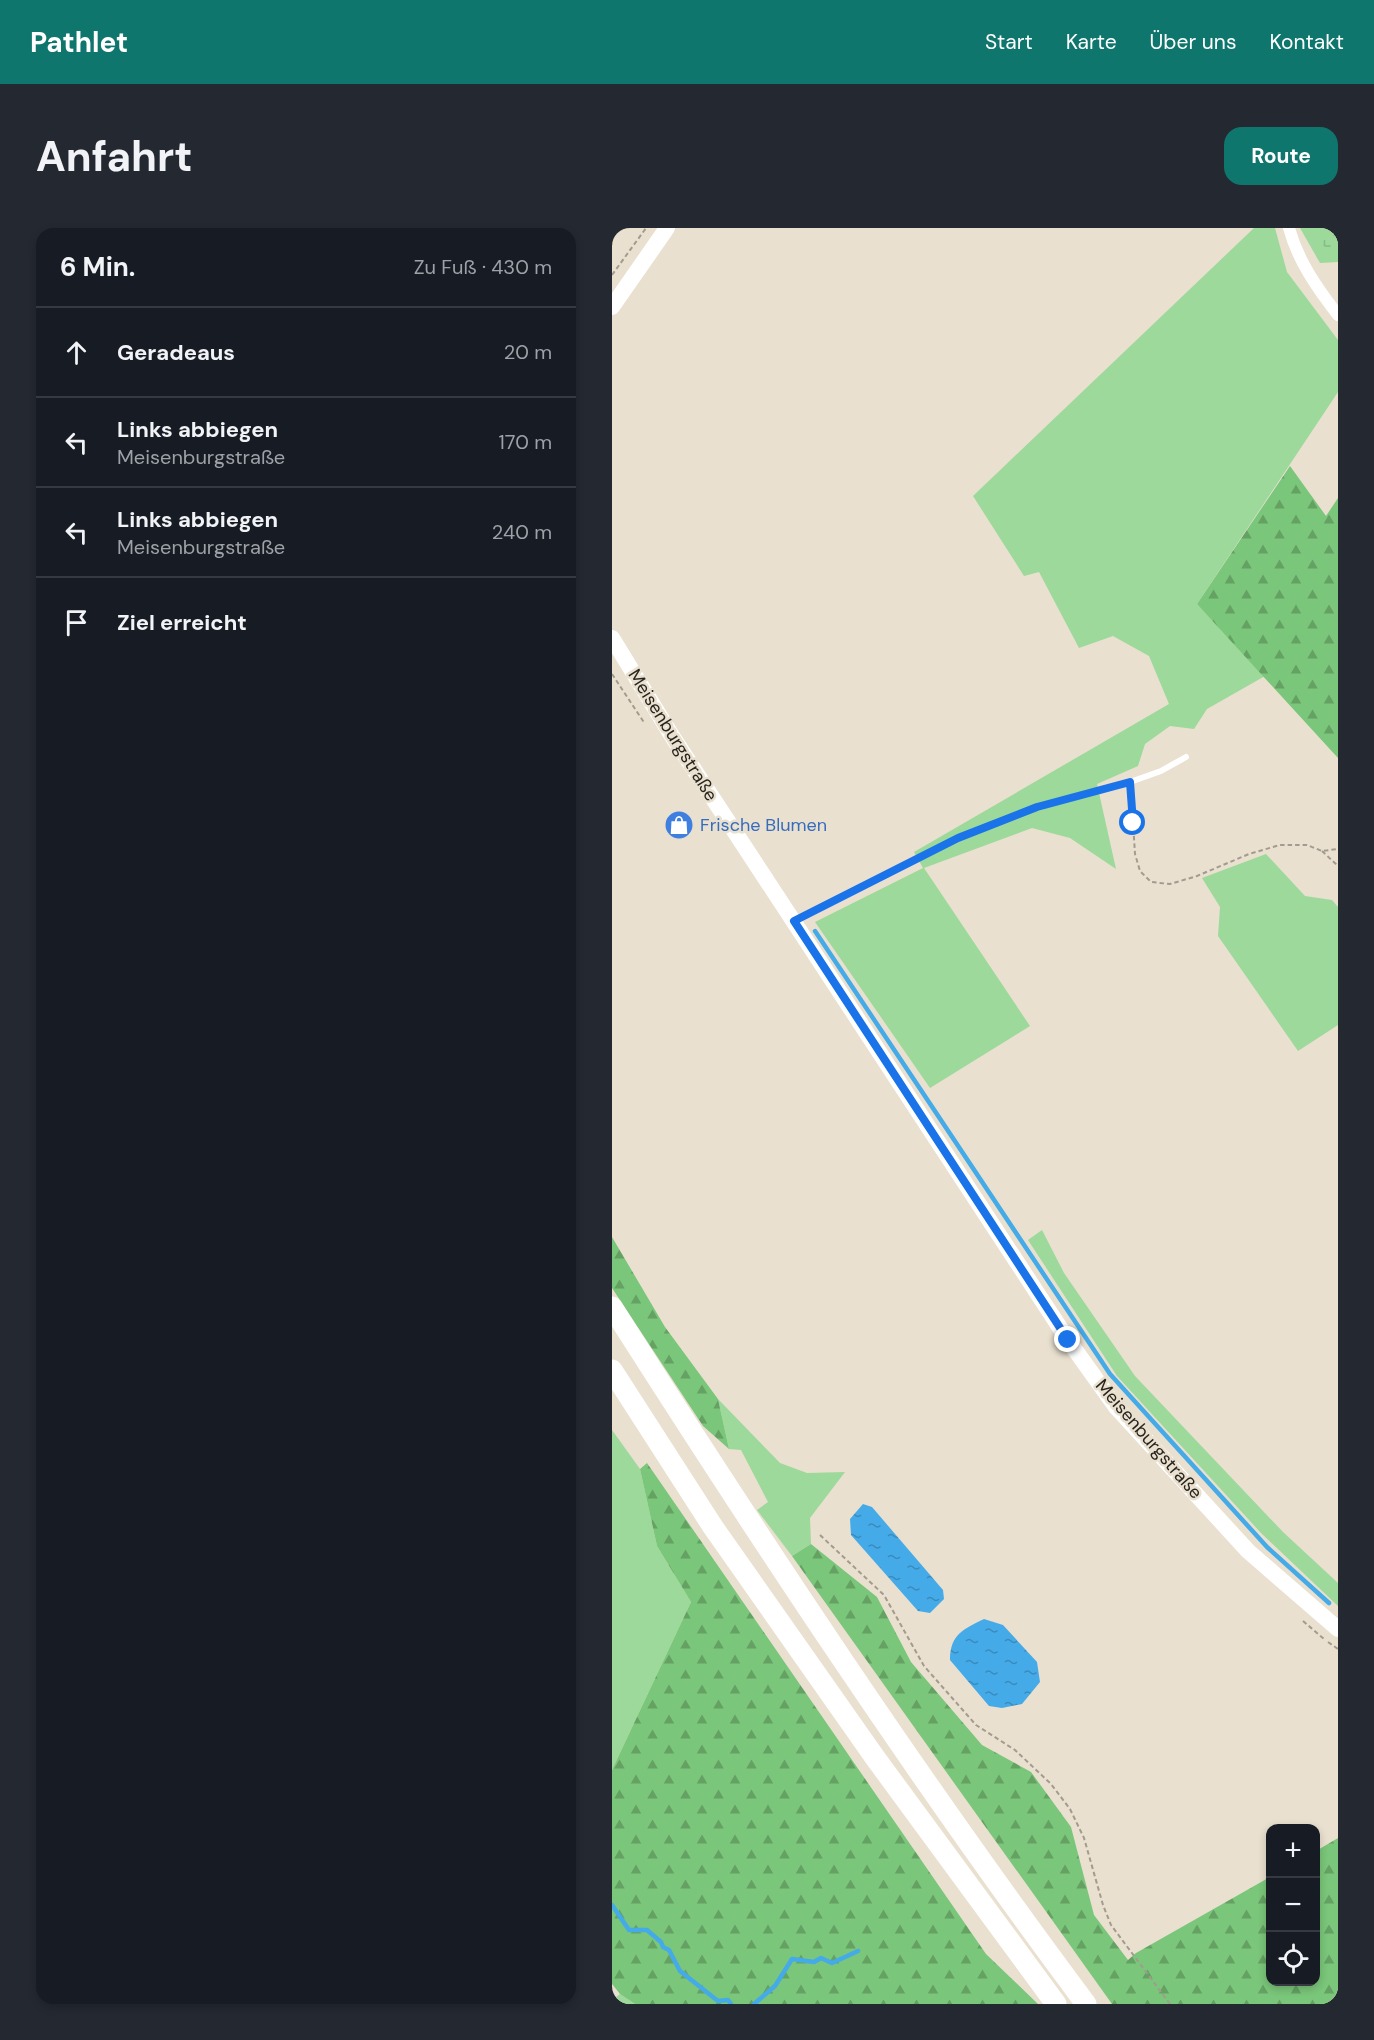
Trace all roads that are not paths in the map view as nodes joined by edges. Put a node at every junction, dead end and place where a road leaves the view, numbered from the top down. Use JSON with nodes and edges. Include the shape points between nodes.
{"nodes":[{"id":1,"x":668,"y":228,"type":"edge"},
{"id":2,"x":1289,"y":228,"type":"edge"},
{"id":3,"x":612,"y":308,"type":"edge"},
{"id":4,"x":1338,"y":315,"type":"edge"},
{"id":5,"x":612,"y":638,"type":"edge"},
{"id":6,"x":1186,"y":757,"type":"dead end"},
{"id":7,"x":794,"y":921,"type":"junction"},
{"id":8,"x":612,"y":1307,"type":"edge"},
{"id":9,"x":612,"y":1370,"type":"edge"},
{"id":10,"x":1334,"y":1622,"type":"edge"},
{"id":11,"x":1056,"y":2004,"type":"edge"},
{"id":12,"x":1086,"y":2004,"type":"edge"}],
"edges":[{"from":1,"to":3,"type":"main road"},
{"from":2,"to":4,"type":"street","via":[[1313,282]]},
{"from":5,"to":7,"type":"main road","name":"Meisenburgstraße"},
{"from":6,"to":7,"type":"lane","via":[[1161,771],[1037,807],[958,838]]},
{"from":7,"to":10,"type":"main road","name":"Meisenburgstraße","via":[[1068,1340],[1116,1407],[1248,1551]]},
{"from":8,"to":12,"type":"highway","via":[[795,1589]]},
{"from":9,"to":11,"type":"highway","via":[[733,1556]]}]}
